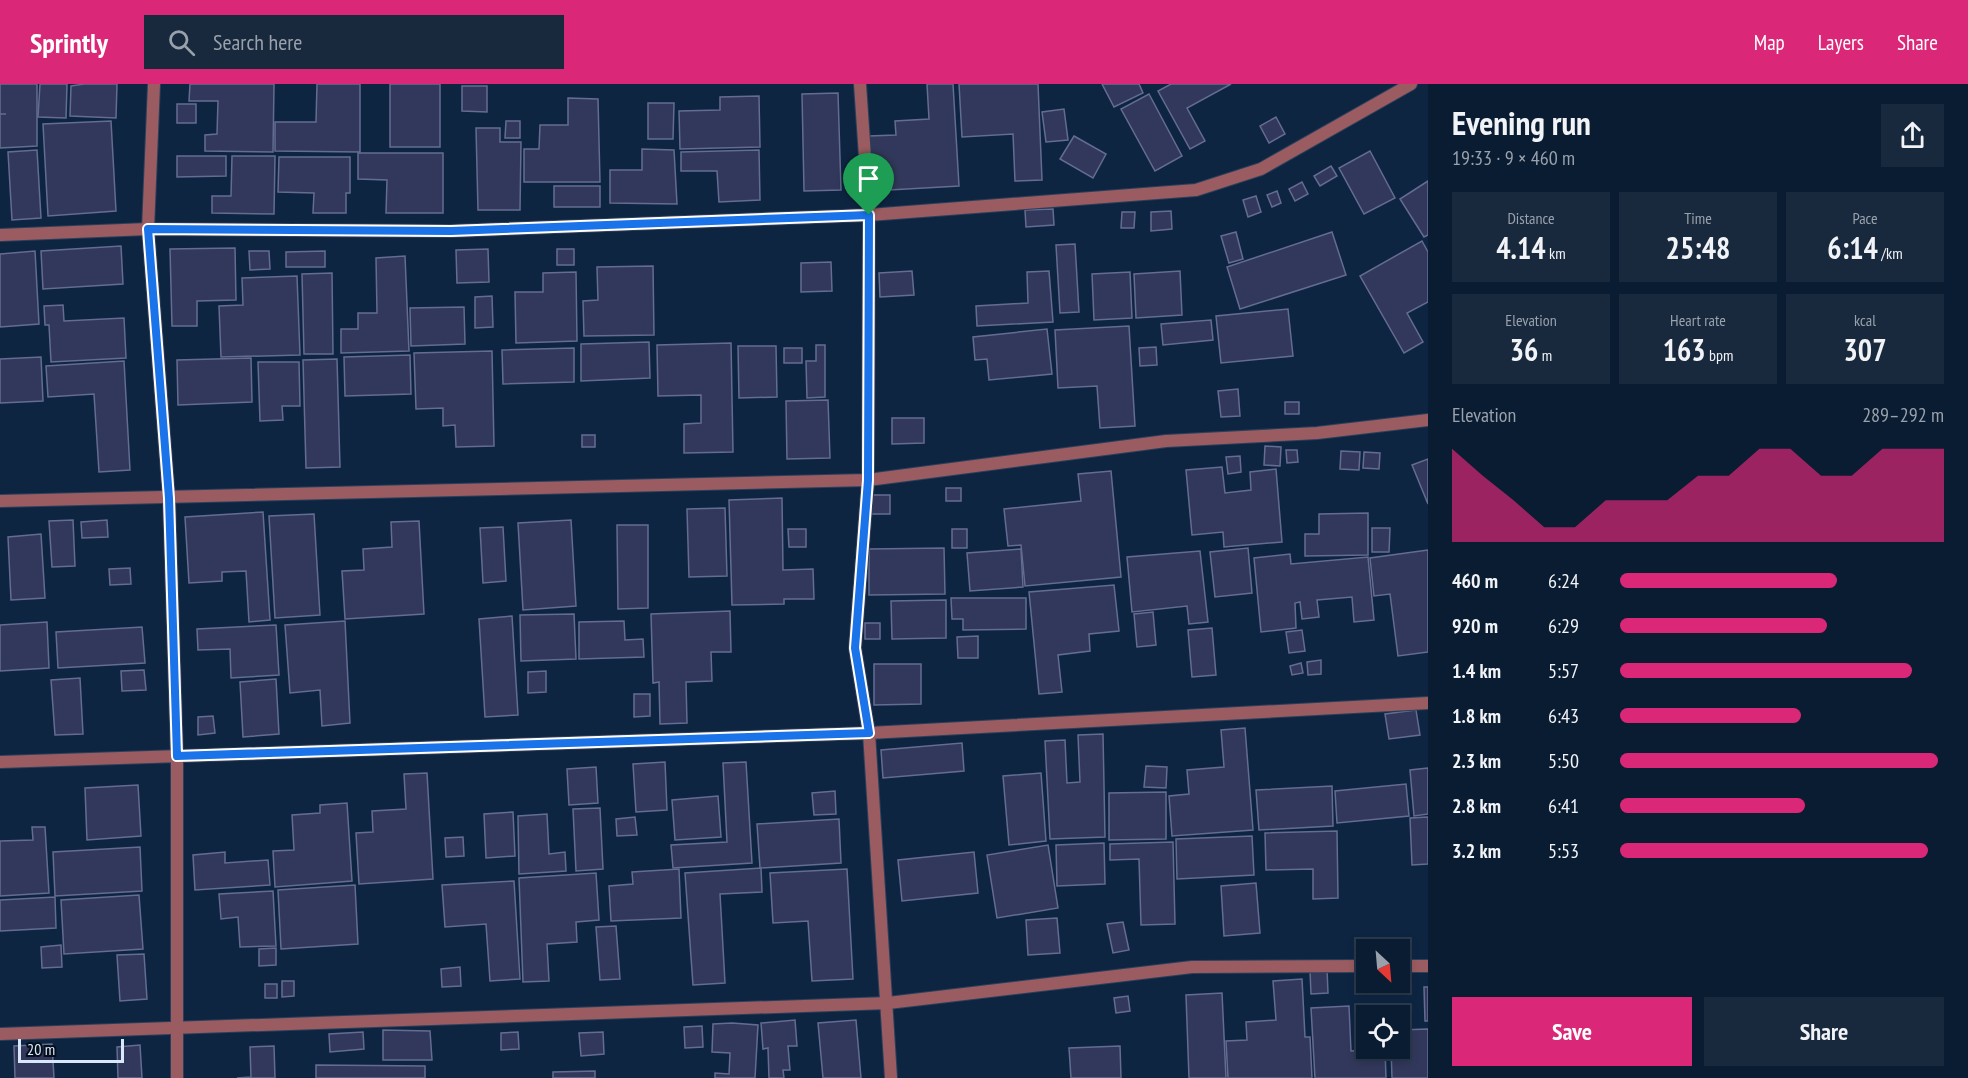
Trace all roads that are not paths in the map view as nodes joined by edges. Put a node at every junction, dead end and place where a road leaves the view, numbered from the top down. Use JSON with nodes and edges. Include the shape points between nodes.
{"nodes":[{"id":1,"x":154,"y":84,"type":"edge"},
{"id":2,"x":860,"y":84,"type":"edge"},
{"id":3,"x":1411,"y":84,"type":"edge"},
{"id":4,"x":869,"y":215,"type":"junction"},
{"id":5,"x":148,"y":229,"type":"junction"},
{"id":6,"x":0,"y":235,"type":"edge"},
{"id":7,"x":1428,"y":420,"type":"edge"},
{"id":8,"x":868,"y":480,"type":"junction"},
{"id":9,"x":169,"y":498,"type":"junction"},
{"id":10,"x":0,"y":501,"type":"edge"},
{"id":11,"x":1428,"y":703,"type":"edge"},
{"id":12,"x":869,"y":733,"type":"junction"},
{"id":13,"x":177,"y":756,"type":"junction"},
{"id":14,"x":0,"y":762,"type":"edge"},
{"id":15,"x":1356,"y":966,"type":"edge"},
{"id":16,"x":1410,"y":966,"type":"edge"},
{"id":17,"x":1428,"y":966,"type":"edge"},
{"id":18,"x":888,"y":1003,"type":"junction"},
{"id":19,"x":175,"y":1027,"type":"junction"},
{"id":20,"x":0,"y":1034,"type":"edge"},
{"id":21,"x":177,"y":1078,"type":"edge"},
{"id":22,"x":891,"y":1078,"type":"edge"}],
"edges":[{"from":1,"to":5,"type":"street"},
{"from":2,"to":4,"type":"street"},
{"from":3,"to":4,"type":"street","via":[[1261,169],[1196,190]]},
{"from":4,"to":5,"type":"street","via":[[451,231]]},
{"from":4,"to":8,"type":"street"},
{"from":5,"to":6,"type":"street"},
{"from":5,"to":9,"type":"street"},
{"from":7,"to":8,"type":"street","via":[[1317,433],[1166,441]]},
{"from":8,"to":9,"type":"street"},
{"from":8,"to":12,"type":"street","via":[[855,648]]},
{"from":9,"to":10,"type":"street"},
{"from":9,"to":13,"type":"street"},
{"from":11,"to":12,"type":"street"},
{"from":12,"to":13,"type":"street"},
{"from":12,"to":18,"type":"street"},
{"from":13,"to":14,"type":"street"},
{"from":13,"to":19,"type":"street"},
{"from":15,"to":18,"type":"street","via":[[1191,967]]},
{"from":16,"to":17,"type":"street"},
{"from":18,"to":19,"type":"street"},
{"from":18,"to":22,"type":"street"},
{"from":19,"to":20,"type":"street"},
{"from":19,"to":21,"type":"street"}]}
